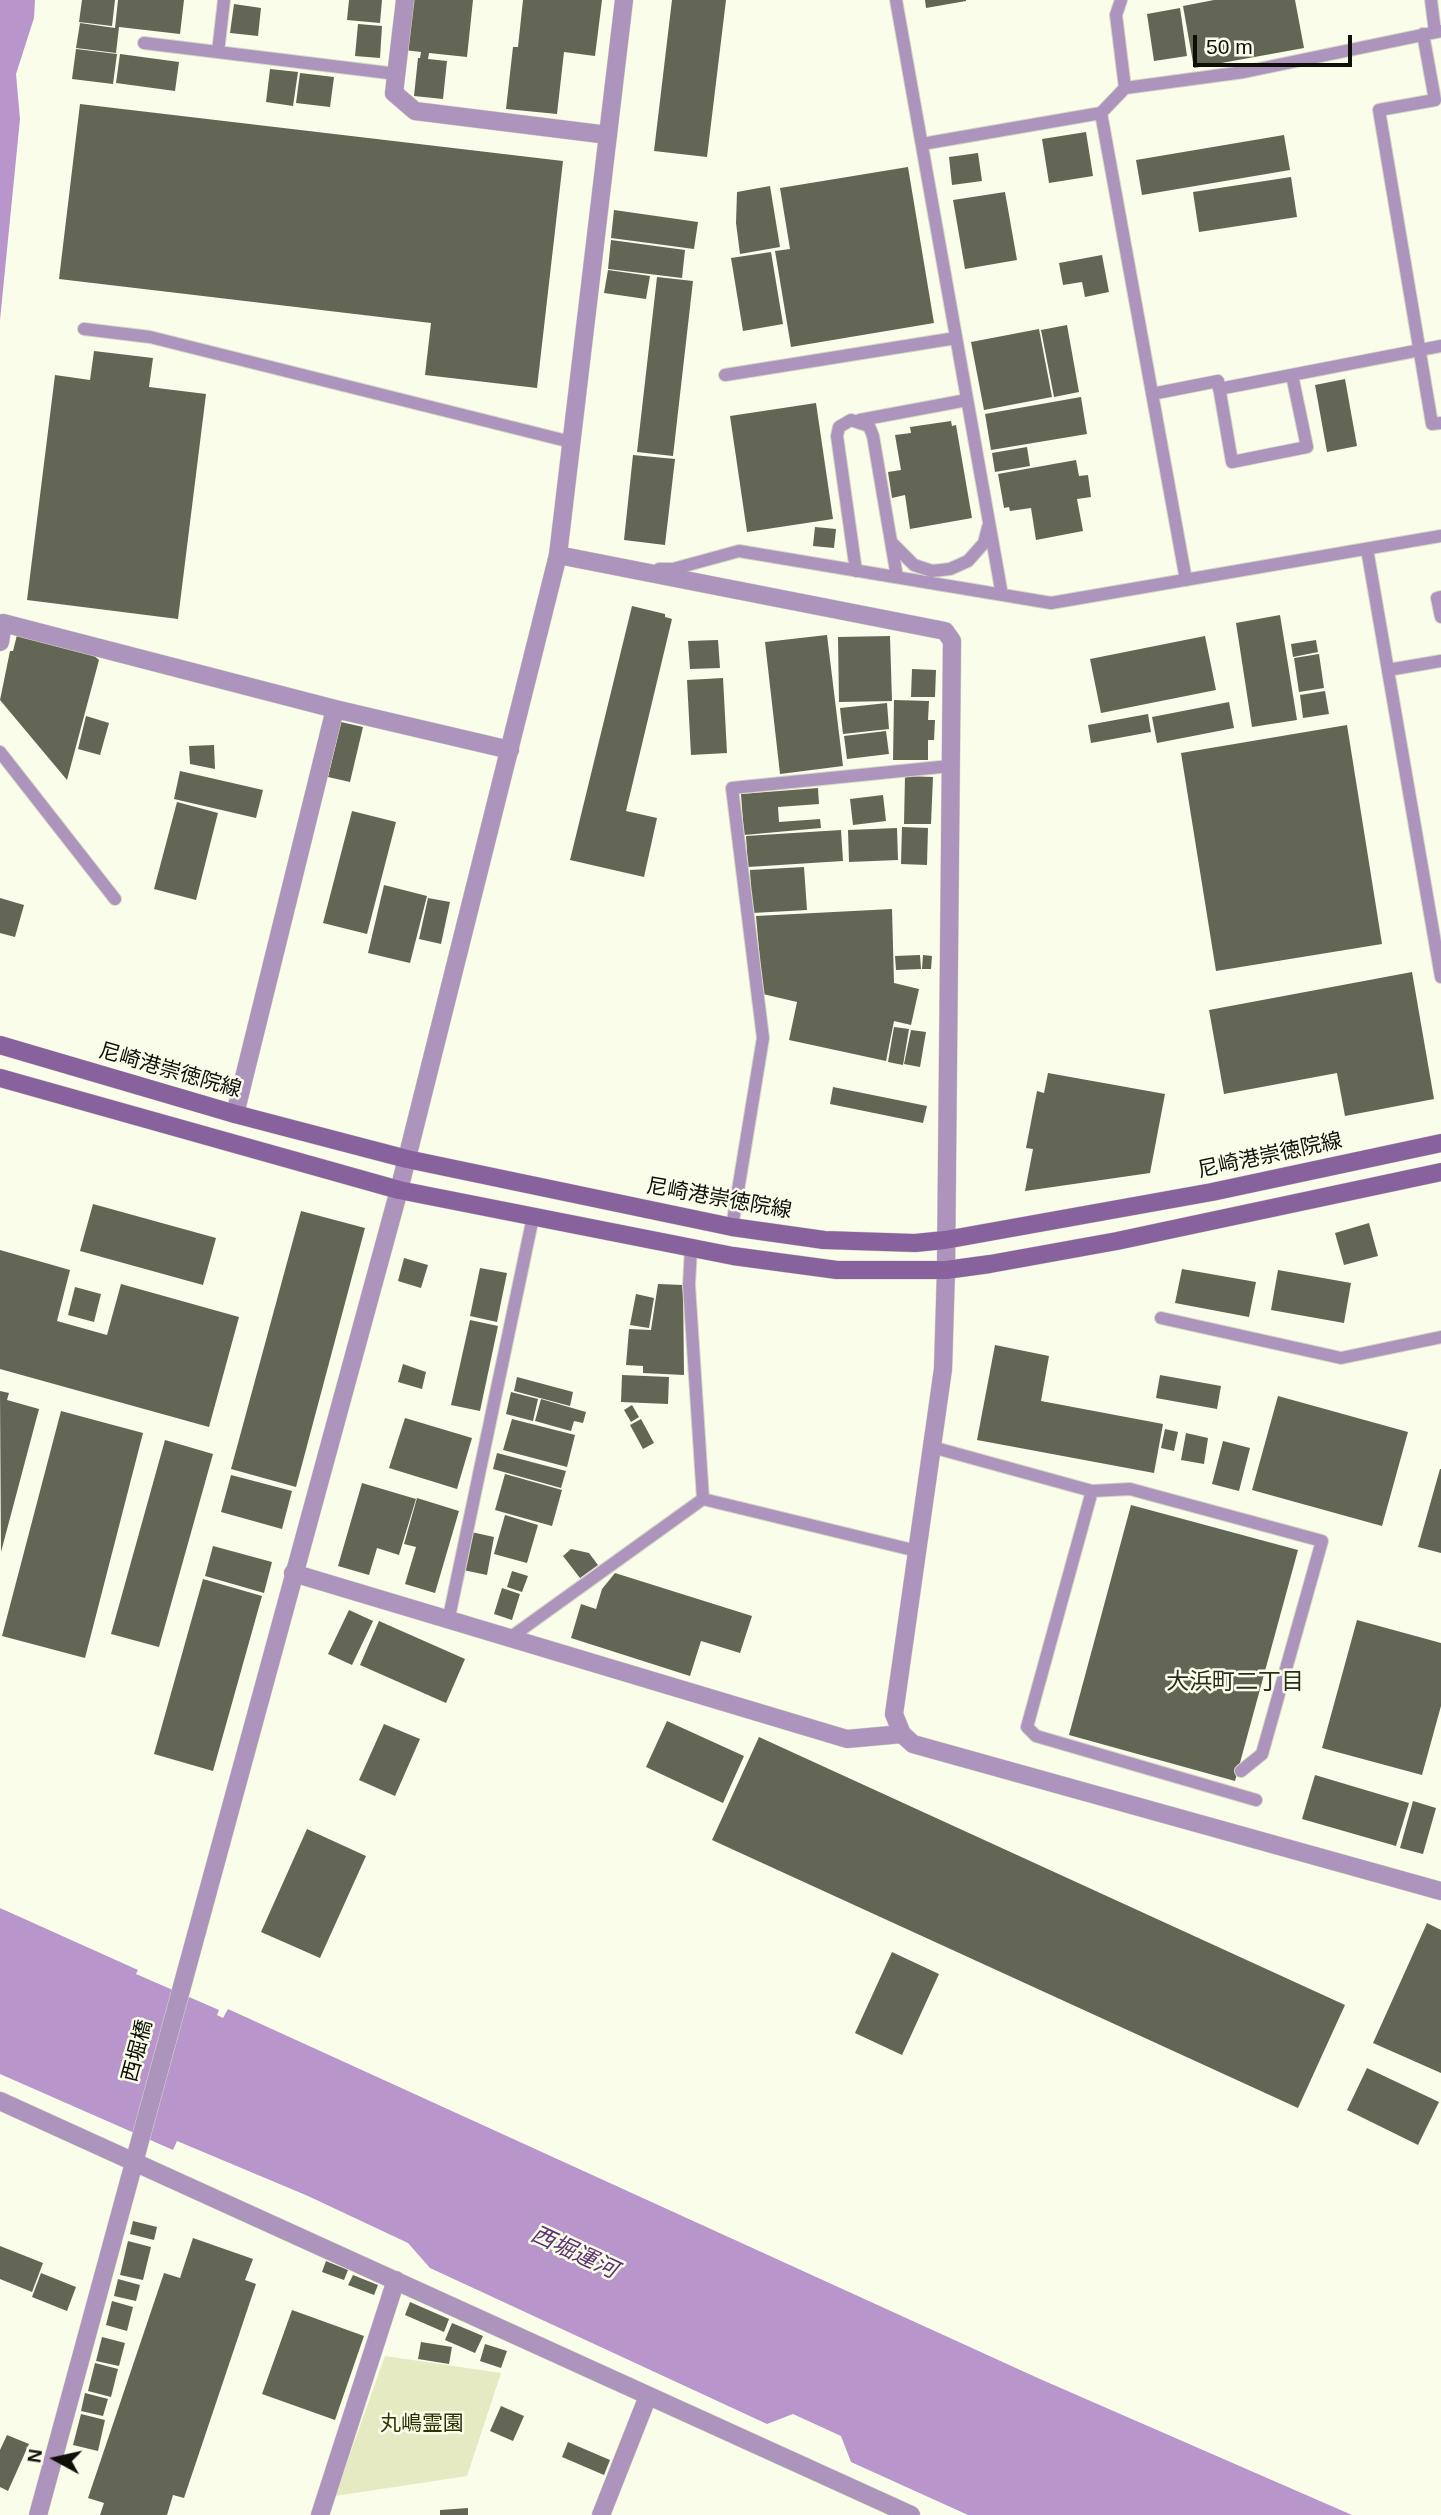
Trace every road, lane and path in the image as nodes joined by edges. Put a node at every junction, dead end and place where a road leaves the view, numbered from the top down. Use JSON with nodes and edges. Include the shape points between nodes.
{"nodes":[{"id":1,"x":224,"y":0,"type":"edge"},
{"id":2,"x":405,"y":0,"type":"edge"},
{"id":3,"x":624,"y":0,"type":"edge"},
{"id":4,"x":896,"y":0,"type":"edge"},
{"id":5,"x":1121,"y":0,"type":"edge"},
{"id":6,"x":1431,"y":0,"type":"edge"},
{"id":7,"x":1433,"y":32,"type":"edge"},
{"id":8,"x":144,"y":43,"type":"dead end"},
{"id":9,"x":218,"y":52,"type":"junction"},
{"id":10,"x":397,"y":74,"type":"junction"},
{"id":11,"x":1125,"y":88,"type":"junction"},
{"id":12,"x":1101,"y":113,"type":"junction"},
{"id":13,"x":608,"y":135,"type":"junction"},
{"id":14,"x":922,"y":144,"type":"junction"},
{"id":15,"x":84,"y":329,"type":"dead end"},
{"id":16,"x":956,"y":338,"type":"junction"},
{"id":17,"x":1441,"y":346,"type":"edge"},
{"id":18,"x":1420,"y":350,"type":"junction"},
{"id":19,"x":725,"y":375,"type":"dead end"},
{"id":20,"x":1292,"y":375,"type":"junction"},
{"id":21,"x":1219,"y":389,"type":"junction"},
{"id":22,"x":1152,"y":394,"type":"junction"},
{"id":23,"x":967,"y":400,"type":"junction"},
{"id":24,"x":860,"y":420,"type":"junction"},
{"id":25,"x":1441,"y":423,"type":"edge"},
{"id":26,"x":571,"y":442,"type":"junction"},
{"id":27,"x":989,"y":523,"type":"junction"},
{"id":28,"x":1441,"y":536,"type":"edge"},
{"id":29,"x":891,"y":540,"type":"junction"},
{"id":30,"x":1367,"y":548,"type":"junction"},
{"id":31,"x":558,"y":555,"type":"junction"},
{"id":32,"x":626,"y":570,"type":"junction"},
{"id":33,"x":856,"y":571,"type":"junction"},
{"id":34,"x":897,"y":577,"type":"junction"},
{"id":35,"x":1186,"y":580,"type":"junction"},
{"id":36,"x":1002,"y":595,"type":"junction"},
{"id":37,"x":1441,"y":597,"type":"edge"},
{"id":38,"x":1441,"y":617,"type":"edge"},
{"id":39,"x":0,"y":642,"type":"edge"},
{"id":40,"x":1441,"y":661,"type":"edge"},
{"id":41,"x":1388,"y":670,"type":"junction"},
{"id":42,"x":335,"y":709,"type":"junction"},
{"id":43,"x":510,"y":750,"type":"junction"},
{"id":44,"x":0,"y":752,"type":"edge"},
{"id":45,"x":950,"y":766,"type":"junction"},
{"id":46,"x":115,"y":899,"type":"dead end"},
{"id":47,"x":1436,"y":914,"type":"edge"},
{"id":48,"x":1441,"y":977,"type":"edge"},
{"id":49,"x":0,"y":1045,"type":"edge"},
{"id":50,"x":0,"y":1078,"type":"edge"},
{"id":51,"x":235,"y":1114,"type":"junction"},
{"id":52,"x":1441,"y":1143,"type":"edge"},
{"id":53,"x":407,"y":1159,"type":"junction"},
{"id":54,"x":1441,"y":1172,"type":"edge"},
{"id":55,"x":399,"y":1190,"type":"junction"},
{"id":56,"x":533,"y":1217,"type":"junction"},
{"id":57,"x":732,"y":1227,"type":"junction"},
{"id":58,"x":945,"y":1240,"type":"junction"},
{"id":59,"x":691,"y":1248,"type":"junction"},
{"id":60,"x":946,"y":1270,"type":"junction"},
{"id":61,"x":1161,"y":1318,"type":"dead end"},
{"id":62,"x":1441,"y":1337,"type":"edge"},
{"id":63,"x":932,"y":1447,"type":"junction"},
{"id":64,"x":1092,"y":1491,"type":"junction"},
{"id":65,"x":703,"y":1499,"type":"junction"},
{"id":66,"x":917,"y":1551,"type":"junction"},
{"id":67,"x":293,"y":1573,"type":"junction"},
{"id":68,"x":449,"y":1617,"type":"junction"},
{"id":69,"x":511,"y":1637,"type":"junction"},
{"id":70,"x":902,"y":1734,"type":"junction"},
{"id":71,"x":1241,"y":1771,"type":"dead end"},
{"id":72,"x":1256,"y":1800,"type":"dead end"},
{"id":73,"x":1441,"y":1891,"type":"edge"},
{"id":74,"x":0,"y":2101,"type":"edge"},
{"id":75,"x":133,"y":2159,"type":"junction"},
{"id":76,"x":396,"y":2280,"type":"junction"},
{"id":77,"x":648,"y":2396,"type":"junction"},
{"id":78,"x":37,"y":2515,"type":"edge"},
{"id":79,"x":320,"y":2515,"type":"edge"},
{"id":80,"x":601,"y":2515,"type":"edge"},
{"id":81,"x":912,"y":2515,"type":"edge"}],
"edges":[{"from":1,"to":9,"type":"lane"},
{"from":2,"to":10,"type":"street"},
{"from":3,"to":13,"type":"street","name":"西堀橋"},
{"from":4,"to":14,"type":"lane"},
{"from":5,"to":11,"type":"lane","via":[[1116,15]]},
{"from":6,"to":7,"type":"lane"},
{"from":7,"to":11,"type":"lane","via":[[1244,72]]},
{"from":7,"to":18,"type":"lane","via":[[1435,100],[1379,110]]},
{"from":8,"to":9,"type":"lane"},
{"from":9,"to":10,"type":"lane"},
{"from":10,"to":13,"type":"street","via":[[394,93],[415,111]]},
{"from":11,"to":12,"type":"lane"},
{"from":12,"to":14,"type":"lane"},
{"from":12,"to":22,"type":"lane"},
{"from":13,"to":26,"type":"street","name":"西堀橋"},
{"from":14,"to":16,"type":"lane"},
{"from":15,"to":26,"type":"lane","via":[[150,337]]},
{"from":16,"to":19,"type":"lane"},
{"from":16,"to":23,"type":"lane"},
{"from":17,"to":18,"type":"lane"},
{"from":18,"to":20,"type":"lane"},
{"from":18,"to":25,"type":"lane","via":[[1432,424]]},
{"from":20,"to":21,"type":"lane"},
{"from":20,"to":21,"type":"lane","via":[[1307,447],[1231,462]]},
{"from":21,"to":22,"type":"lane","via":[[1218,381]]},
{"from":22,"to":35,"type":"lane"},
{"from":23,"to":24,"type":"lane"},
{"from":23,"to":27,"type":"lane"},
{"from":24,"to":29,"type":"lane","via":[[873,436]]},
{"from":24,"to":33,"type":"lane","via":[[843,423],[837,436]]},
{"from":26,"to":31,"type":"street","name":"西堀橋"},
{"from":27,"to":29,"type":"lane","via":[[984,543],[968,561],[950,569],[914,565]]},
{"from":27,"to":36,"type":"lane"},
{"from":28,"to":30,"type":"lane"},
{"from":29,"to":34,"type":"lane"},
{"from":30,"to":35,"type":"lane"},
{"from":30,"to":41,"type":"lane"},
{"from":31,"to":32,"type":"street"},
{"from":31,"to":43,"type":"street","name":"西堀橋"},
{"from":32,"to":33,"type":"lane","via":[[673,569],[739,551]]},
{"from":32,"to":45,"type":"street","via":[[945,631],[952,641]]},
{"from":33,"to":34,"type":"lane"},
{"from":34,"to":36,"type":"lane"},
{"from":35,"to":36,"type":"lane","via":[[1051,603]]},
{"from":37,"to":38,"type":"lane","via":[[1437,598]]},
{"from":39,"to":42,"type":"street","via":[[3,623]]},
{"from":40,"to":41,"type":"lane"},
{"from":41,"to":47,"type":"lane"},
{"from":42,"to":43,"type":"street"},
{"from":42,"to":51,"type":"street"},
{"from":43,"to":53,"type":"street","name":"西堀橋"},
{"from":44,"to":46,"type":"lane"},
{"from":45,"to":57,"type":"lane","via":[[732,788],[763,1038]]},
{"from":45,"to":58,"type":"street"},
{"from":47,"to":48,"type":"lane"},
{"from":49,"to":51,"type":"main road","name":"尼崎港崇徳院線"},
{"from":50,"to":55,"type":"main road"},
{"from":51,"to":53,"type":"main road","name":"尼崎港崇徳院線"},
{"from":52,"to":58,"type":"main road","name":"尼崎港崇徳院線","via":[[1212,1192]]},
{"from":53,"to":55,"type":"street","name":"西堀橋"},
{"from":53,"to":57,"type":"main road","name":"尼崎港崇徳院線"},
{"from":54,"to":60,"type":"main road","via":[[1117,1241]]},
{"from":55,"to":56,"type":"main road"},
{"from":55,"to":67,"type":"street","name":"西堀橋"},
{"from":56,"to":59,"type":"main road"},
{"from":56,"to":68,"type":"lane"},
{"from":57,"to":58,"type":"main road","name":"尼崎港崇徳院線","via":[[824,1240]]},
{"from":58,"to":60,"type":"street"},
{"from":59,"to":60,"type":"main road","via":[[837,1270]]},
{"from":59,"to":65,"type":"lane","via":[[689,1284]]},
{"from":60,"to":63,"type":"street","via":[[943,1369]]},
{"from":61,"to":62,"type":"lane","via":[[1341,1358]]},
{"from":63,"to":64,"type":"lane"},
{"from":63,"to":66,"type":"street"},
{"from":64,"to":71,"type":"lane","via":[[1130,1489],[1322,1541],[1262,1754]]},
{"from":64,"to":72,"type":"lane","via":[[1027,1727],[1036,1736]]},
{"from":65,"to":66,"type":"lane"},
{"from":65,"to":69,"type":"lane"},
{"from":66,"to":70,"type":"street","via":[[894,1714]]},
{"from":67,"to":68,"type":"street"},
{"from":67,"to":75,"type":"street","name":"西堀橋"},
{"from":68,"to":69,"type":"street"},
{"from":69,"to":70,"type":"street","via":[[847,1739]]},
{"from":70,"to":73,"type":"street","via":[[913,1744]]},
{"from":74,"to":75,"type":"street"},
{"from":75,"to":76,"type":"street"},
{"from":75,"to":78,"type":"street","name":"西堀橋"},
{"from":76,"to":77,"type":"street"},
{"from":76,"to":79,"type":"street"},
{"from":77,"to":80,"type":"street"},
{"from":77,"to":81,"type":"street"}]}
